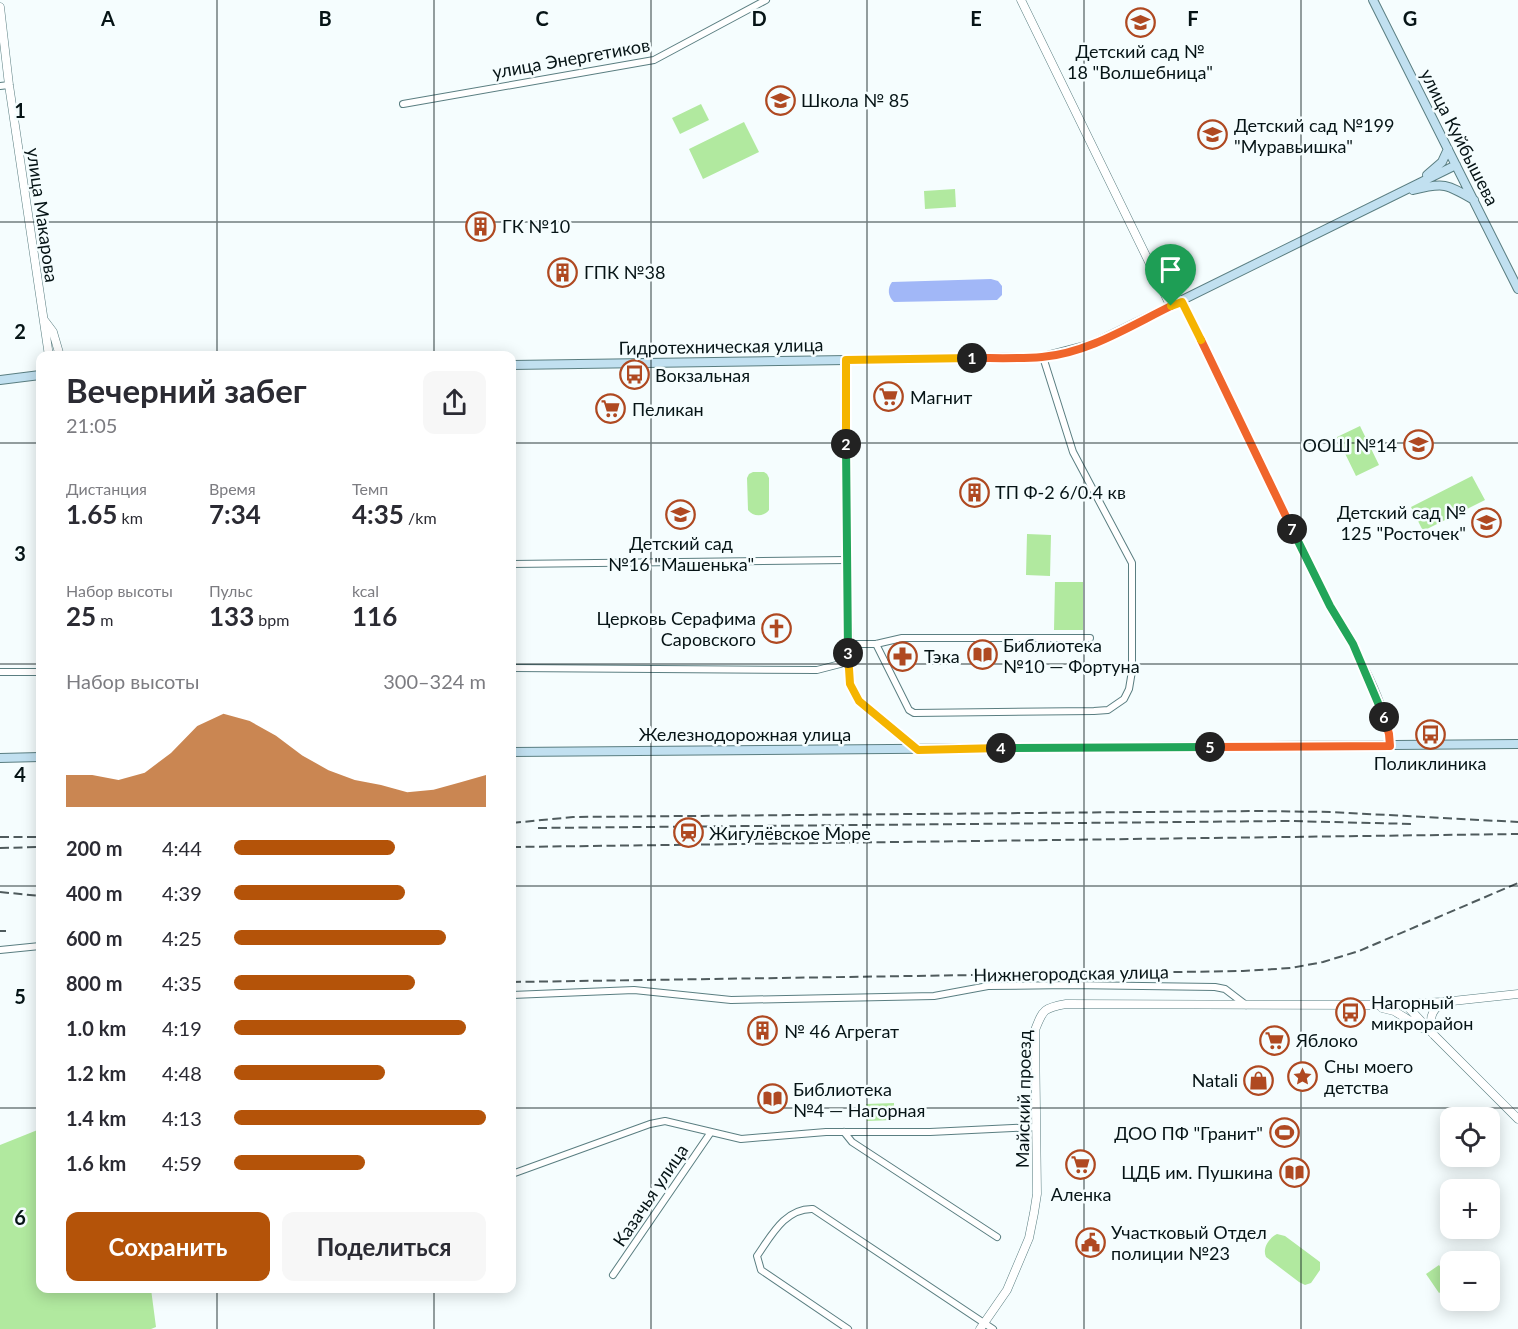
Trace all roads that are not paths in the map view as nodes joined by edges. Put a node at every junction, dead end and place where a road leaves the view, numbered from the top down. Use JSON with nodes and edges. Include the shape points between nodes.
{"nodes":[{"id":1,"x":766,"y":0,"type":"edge"},
{"id":2,"x":1021,"y":0,"type":"edge"},
{"id":3,"x":1373,"y":0,"type":"edge"},
{"id":4,"x":0,"y":7,"type":"edge"},
{"id":5,"x":9,"y":85,"type":"junction"},
{"id":6,"x":0,"y":87,"type":"edge"},
{"id":7,"x":403,"y":104,"type":"dead end"},
{"id":8,"x":1448,"y":149,"type":"junction"},
{"id":9,"x":1457,"y":167,"type":"junction"},
{"id":10,"x":1399,"y":194,"type":"junction"},
{"id":11,"x":1474,"y":200,"type":"junction"},
{"id":12,"x":1518,"y":289,"type":"edge"},
{"id":13,"x":1182,"y":302,"type":"junction"},
{"id":14,"x":1171,"y":306,"type":"junction"},
{"id":15,"x":43,"y":318,"type":"junction"},
{"id":16,"x":48,"y":351,"type":"edge"},
{"id":17,"x":59,"y":351,"type":"edge"},
{"id":18,"x":1043,"y":357,"type":"junction"},
{"id":19,"x":846,"y":360,"type":"junction"},
{"id":20,"x":516,"y":365,"type":"edge"},
{"id":21,"x":36,"y":376,"type":"edge"},
{"id":22,"x":0,"y":380,"type":"edge"},
{"id":23,"x":847,"y":560,"type":"junction"},
{"id":24,"x":516,"y":564,"type":"edge"},
{"id":25,"x":1090,"y":638,"type":"dead end"},
{"id":26,"x":848,"y":644,"type":"junction"},
{"id":27,"x":876,"y":644,"type":"junction"},
{"id":28,"x":849,"y":662,"type":"junction"},
{"id":29,"x":516,"y":668,"type":"edge"},
{"id":30,"x":0,"y":672,"type":"edge"},
{"id":31,"x":36,"y":672,"type":"edge"},
{"id":32,"x":1518,"y":744,"type":"edge"},
{"id":33,"x":1390,"y":746,"type":"junction"},
{"id":34,"x":918,"y":750,"type":"junction"},
{"id":35,"x":516,"y":752,"type":"edge"},
{"id":36,"x":36,"y":757,"type":"edge"},
{"id":37,"x":0,"y":758,"type":"edge"},
{"id":38,"x":36,"y":946,"type":"edge"},
{"id":39,"x":0,"y":950,"type":"edge"},
{"id":40,"x":516,"y":994,"type":"edge"},
{"id":41,"x":1518,"y":994,"type":"edge"},
{"id":42,"x":1443,"y":1002,"type":"junction"},
{"id":43,"x":1246,"y":1005,"type":"junction"},
{"id":44,"x":1374,"y":1005,"type":"junction"},
{"id":45,"x":1406,"y":1005,"type":"junction"},
{"id":46,"x":1434,"y":1035,"type":"junction"},
{"id":47,"x":1518,"y":1119,"type":"edge"},
{"id":48,"x":1036,"y":1127,"type":"junction"},
{"id":49,"x":711,"y":1132,"type":"junction"},
{"id":50,"x":844,"y":1132,"type":"junction"},
{"id":51,"x":516,"y":1173,"type":"edge"},
{"id":52,"x":997,"y":1237,"type":"dead end"},
{"id":53,"x":613,"y":1275,"type":"dead end"},
{"id":54,"x":982,"y":1326,"type":"edge"},
{"id":55,"x":848,"y":1329,"type":"edge"},
{"id":56,"x":993,"y":1329,"type":"edge"}],
"edges":[{"from":1,"to":7,"type":"street","name":"улица Энергетиков","via":[[654,60]]},
{"from":2,"to":14,"type":"street"},
{"from":3,"to":8,"type":"main road","name":"улица Куйбышева"},
{"from":4,"to":5,"type":"street","name":"улица Макарова"},
{"from":5,"to":6,"type":"street"},
{"from":5,"to":15,"type":"street","name":"улица Макарова"},
{"from":8,"to":9,"type":"main road","name":"улица Куйбышева"},
{"from":8,"to":10,"type":"main road","via":[[1435,170]]},
{"from":9,"to":10,"type":"main road"},
{"from":9,"to":11,"type":"main road","name":"улица Куйбышева"},
{"from":10,"to":11,"type":"main road","via":[[1437,184],[1453,187]]},
{"from":10,"to":13,"type":"main road","name":"Гидротехническая улица"},
{"from":11,"to":12,"type":"main road","name":"улица Куйбышева"},
{"from":13,"to":14,"type":"main road","name":"Гидротехническая улица"},
{"from":13,"to":33,"type":"street","via":[[1330,606],[1353,644],[1380,704]]},
{"from":14,"to":18,"type":"main road","name":"Гидротехническая улица","via":[[1093,344]]},
{"from":15,"to":16,"type":"street","name":"улица Макарова"},
{"from":15,"to":17,"type":"street","via":[[53,332]]},
{"from":18,"to":19,"type":"main road","name":"Гидротехническая улица"},
{"from":18,"to":27,"type":"street","via":[[1073,452],[1132,563],[1132,670],[1124,699],[1108,710],[1094,711],[914,713]]},
{"from":19,"to":20,"type":"main road","name":"Гидротехническая улица"},
{"from":19,"to":23,"type":"street"},
{"from":21,"to":22,"type":"main road"},
{"from":23,"to":24,"type":"street"},
{"from":23,"to":26,"type":"street"},
{"from":25,"to":27,"type":"street","via":[[902,638]]},
{"from":26,"to":27,"type":"street"},
{"from":26,"to":28,"type":"street"},
{"from":28,"to":29,"type":"street","via":[[817,670]]},
{"from":28,"to":34,"type":"street","via":[[850,684],[859,701]]},
{"from":30,"to":31,"type":"street"},
{"from":32,"to":33,"type":"main road","name":"Железнодорожная улица"},
{"from":33,"to":34,"type":"main road","name":"Железнодорожная улица"},
{"from":34,"to":35,"type":"main road","name":"Железнодорожная улица"},
{"from":36,"to":37,"type":"main road"},
{"from":38,"to":39,"type":"street"},
{"from":40,"to":43,"type":"street","name":"Нижнегородская улица","via":[[634,990],[743,1000],[934,996],[988,986],[1215,987],[1225,989]]},
{"from":41,"to":42,"type":"street"},
{"from":42,"to":45,"type":"street"},
{"from":42,"to":46,"type":"street","via":[[1434,1008],[1430,1018]]},
{"from":43,"to":44,"type":"street"},
{"from":43,"to":48,"type":"street","name":"Майский проезд","via":[[1049,1007],[1042,1012],[1035,1030]]},
{"from":44,"to":45,"type":"street"},
{"from":44,"to":46,"type":"street","via":[[1394,1011]]},
{"from":45,"to":46,"type":"street"},
{"from":46,"to":47,"type":"street"},
{"from":48,"to":50,"type":"street"},
{"from":48,"to":54,"type":"street","name":"Майский проезд","via":[[1037,1194],[1029,1238],[1007,1290]]},
{"from":49,"to":50,"type":"street","via":[[741,1139]]},
{"from":49,"to":51,"type":"street","via":[[665,1121],[650,1124]]},
{"from":49,"to":53,"type":"street","name":"Казачья улица"},
{"from":50,"to":52,"type":"street","via":[[852,1142]]},
{"from":54,"to":55,"type":"street","via":[[813,1209],[790,1214],[757,1256],[761,1270]]},
{"from":54,"to":56,"type":"street"}]}
